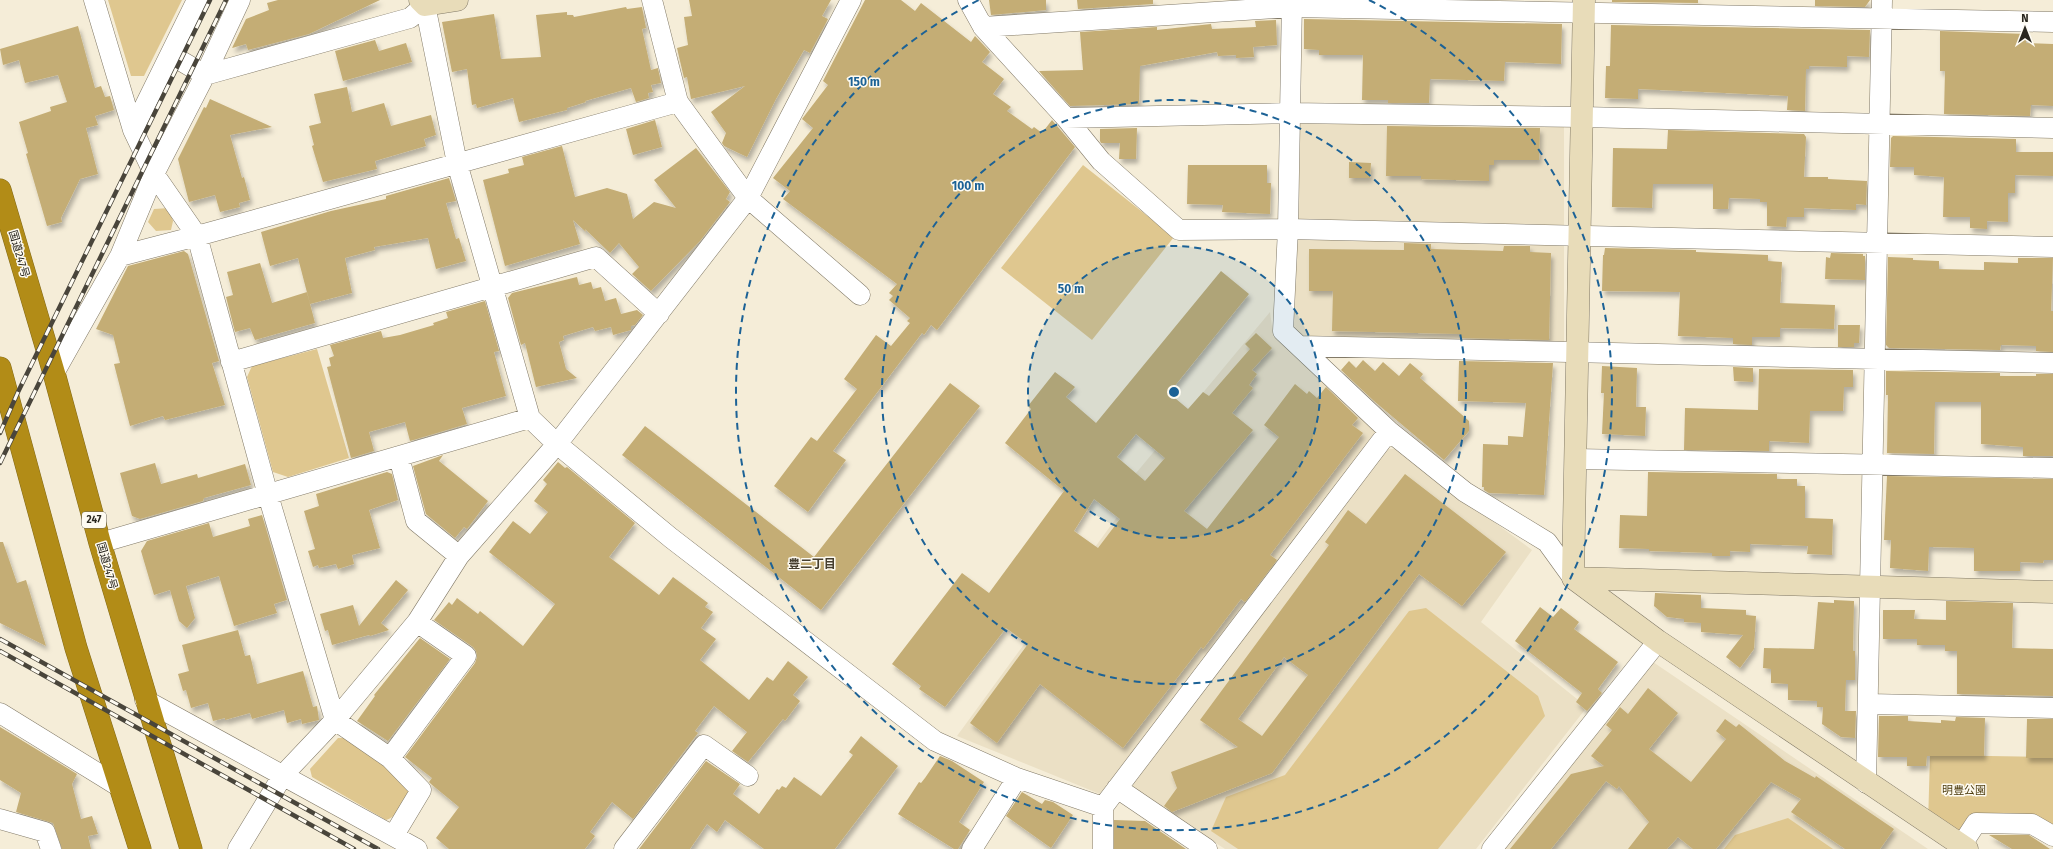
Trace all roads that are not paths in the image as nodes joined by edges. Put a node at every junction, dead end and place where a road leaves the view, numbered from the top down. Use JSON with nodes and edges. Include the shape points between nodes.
{"nodes":[{"id":1,"x":94,"y":0,"type":"edge"},
{"id":2,"x":197,"y":0,"type":"edge"},
{"id":3,"x":240,"y":0,"type":"edge"},
{"id":4,"x":457,"y":0,"type":"edge"},
{"id":5,"x":652,"y":0,"type":"edge"},
{"id":6,"x":851,"y":0,"type":"edge"},
{"id":7,"x":968,"y":0,"type":"edge"},
{"id":8,"x":423,"y":2,"type":"edge"},
{"id":9,"x":1292,"y":4,"type":"edge"},
{"id":10,"x":1584,"y":6,"type":"edge"},
{"id":11,"x":1881,"y":9,"type":"edge"},
{"id":12,"x":2053,"y":22,"type":"edge"},
{"id":13,"x":983,"y":27,"type":"junction"},
{"id":14,"x":171,"y":55,"type":"junction"},
{"id":15,"x":205,"y":75,"type":"junction"},
{"id":16,"x":678,"y":102,"type":"junction"},
{"id":17,"x":1290,"y":112,"type":"junction"},
{"id":18,"x":1582,"y":117,"type":"junction"},
{"id":19,"x":1066,"y":118,"type":"junction"},
{"id":20,"x":1879,"y":125,"type":"junction"},
{"id":21,"x":2053,"y":128,"type":"edge"},
{"id":22,"x":133,"y":130,"type":"junction"},
{"id":23,"x":457,"y":163,"type":"junction"},
{"id":24,"x":154,"y":174,"type":"junction"},
{"id":25,"x":0,"y":190,"type":"edge"},
{"id":26,"x":748,"y":198,"type":"junction"},
{"id":27,"x":1288,"y":229,"type":"junction"},
{"id":28,"x":196,"y":236,"type":"junction"},
{"id":29,"x":1579,"y":236,"type":"junction"},
{"id":30,"x":1877,"y":244,"type":"junction"},
{"id":31,"x":2053,"y":247,"type":"edge"},
{"id":32,"x":120,"y":256,"type":"junction"},
{"id":33,"x":492,"y":287,"type":"junction"},
{"id":34,"x":860,"y":295,"type":"dead end"},
{"id":35,"x":659,"y":314,"type":"junction"},
{"id":36,"x":1300,"y":346,"type":"junction"},
{"id":37,"x":1577,"y":352,"type":"junction"},
{"id":38,"x":1874,"y":359,"type":"junction"},
{"id":39,"x":231,"y":362,"type":"junction"},
{"id":40,"x":2053,"y":363,"type":"edge"},
{"id":41,"x":54,"y":373,"type":"junction"},
{"id":42,"x":2,"y":385,"type":"edge"},
{"id":43,"x":530,"y":418,"type":"junction"},
{"id":44,"x":1389,"y":431,"type":"junction"},
{"id":45,"x":557,"y":444,"type":"junction"},
{"id":46,"x":399,"y":457,"type":"junction"},
{"id":47,"x":1575,"y":459,"type":"junction"},
{"id":48,"x":1872,"y":464,"type":"junction"},
{"id":49,"x":2053,"y":468,"type":"edge"},
{"id":50,"x":268,"y":495,"type":"junction"},
{"id":51,"x":100,"y":543,"type":"junction"},
{"id":52,"x":459,"y":556,"type":"junction"},
{"id":53,"x":1573,"y":578,"type":"junction"},
{"id":54,"x":1870,"y":588,"type":"junction"},
{"id":55,"x":2053,"y":592,"type":"edge"},
{"id":56,"x":417,"y":622,"type":"junction"},
{"id":57,"x":1658,"y":641,"type":"junction"},
{"id":58,"x":146,"y":700,"type":"junction"},
{"id":59,"x":1869,"y":704,"type":"junction"},
{"id":60,"x":2053,"y":708,"type":"edge"},
{"id":61,"x":0,"y":713,"type":"edge"},
{"id":62,"x":335,"y":720,"type":"junction"},
{"id":63,"x":390,"y":758,"type":"junction"},
{"id":64,"x":283,"y":775,"type":"junction"},
{"id":65,"x":748,"y":776,"type":"dead end"},
{"id":66,"x":1016,"y":778,"type":"junction"},
{"id":67,"x":1866,"y":783,"type":"junction"},
{"id":68,"x":120,"y":787,"type":"junction"},
{"id":69,"x":1117,"y":788,"type":"junction"},
{"id":70,"x":1103,"y":807,"type":"junction"},
{"id":71,"x":0,"y":819,"type":"edge"},
{"id":72,"x":394,"y":835,"type":"junction"},
{"id":73,"x":2053,"y":836,"type":"edge"},
{"id":74,"x":1964,"y":847,"type":"edge"},
{"id":75,"x":50,"y":849,"type":"edge"},
{"id":76,"x":140,"y":849,"type":"edge"},
{"id":77,"x":191,"y":849,"type":"edge"},
{"id":78,"x":239,"y":849,"type":"edge"},
{"id":79,"x":417,"y":849,"type":"edge"},
{"id":80,"x":624,"y":849,"type":"edge"},
{"id":81,"x":972,"y":849,"type":"edge"},
{"id":82,"x":1103,"y":849,"type":"edge"},
{"id":83,"x":1207,"y":849,"type":"edge"},
{"id":84,"x":1492,"y":849,"type":"edge"}],
"edges":[{"from":1,"to":22,"type":"street"},
{"from":2,"to":14,"type":"street"},
{"from":3,"to":15,"type":"street"},
{"from":4,"to":8,"type":"street"},
{"from":5,"to":16,"type":"street"},
{"from":6,"to":26,"type":"street"},
{"from":7,"to":13,"type":"street"},
{"from":8,"to":15,"type":"street","via":[[410,18]]},
{"from":8,"to":23,"type":"street"},
{"from":9,"to":10,"type":"street"},
{"from":9,"to":13,"type":"street"},
{"from":9,"to":17,"type":"street"},
{"from":10,"to":11,"type":"street"},
{"from":10,"to":18,"type":"street"},
{"from":11,"to":12,"type":"street"},
{"from":11,"to":20,"type":"street"},
{"from":13,"to":19,"type":"street"},
{"from":14,"to":15,"type":"street"},
{"from":14,"to":22,"type":"street"},
{"from":15,"to":24,"type":"street"},
{"from":16,"to":23,"type":"street"},
{"from":16,"to":26,"type":"street"},
{"from":17,"to":18,"type":"street"},
{"from":17,"to":19,"type":"street"},
{"from":17,"to":27,"type":"street"},
{"from":18,"to":20,"type":"street"},
{"from":18,"to":29,"type":"street"},
{"from":19,"to":27,"type":"street","via":[[1101,161],[1179,230]]},
{"from":20,"to":21,"type":"street"},
{"from":20,"to":30,"type":"street"},
{"from":22,"to":24,"type":"street"},
{"from":23,"to":28,"type":"street"},
{"from":23,"to":33,"type":"street"},
{"from":24,"to":28,"type":"street"},
{"from":24,"to":32,"type":"street"},
{"from":25,"to":41,"type":"highway","name":"国道247号","number":"247"},
{"from":26,"to":34,"type":"street"},
{"from":26,"to":35,"type":"street"},
{"from":27,"to":29,"type":"street"},
{"from":27,"to":36,"type":"street","via":[[1283,331]]},
{"from":28,"to":32,"type":"street"},
{"from":28,"to":39,"type":"street"},
{"from":29,"to":30,"type":"street"},
{"from":29,"to":37,"type":"street"},
{"from":30,"to":31,"type":"street"},
{"from":30,"to":38,"type":"street"},
{"from":32,"to":41,"type":"street"},
{"from":33,"to":35,"type":"street","via":[[596,257]]},
{"from":33,"to":39,"type":"street"},
{"from":33,"to":43,"type":"street"},
{"from":35,"to":45,"type":"street"},
{"from":36,"to":37,"type":"street"},
{"from":36,"to":44,"type":"street"},
{"from":37,"to":38,"type":"street"},
{"from":37,"to":47,"type":"street"},
{"from":38,"to":40,"type":"street"},
{"from":38,"to":48,"type":"street"},
{"from":39,"to":50,"type":"street"},
{"from":41,"to":51,"type":"highway","name":"国道247号","number":"247"},
{"from":42,"to":68,"type":"highway","via":[[76,648]]},
{"from":43,"to":45,"type":"street"},
{"from":43,"to":46,"type":"street"},
{"from":44,"to":53,"type":"street","via":[[1465,492],[1547,542]]},
{"from":44,"to":69,"type":"street"},
{"from":45,"to":52,"type":"street"},
{"from":45,"to":66,"type":"street","via":[[671,538],[935,741]]},
{"from":46,"to":50,"type":"street"},
{"from":46,"to":52,"type":"street","via":[[416,521]]},
{"from":47,"to":48,"type":"street"},
{"from":47,"to":53,"type":"street"},
{"from":48,"to":49,"type":"street"},
{"from":48,"to":54,"type":"street"},
{"from":50,"to":51,"type":"street"},
{"from":50,"to":62,"type":"street"},
{"from":51,"to":58,"type":"highway","name":"国道247号","number":"247"},
{"from":52,"to":56,"type":"street"},
{"from":53,"to":54,"type":"street"},
{"from":53,"to":57,"type":"street"},
{"from":54,"to":55,"type":"street"},
{"from":54,"to":59,"type":"street"},
{"from":56,"to":62,"type":"street"},
{"from":56,"to":63,"type":"street","via":[[466,656]]},
{"from":57,"to":67,"type":"street"},
{"from":57,"to":84,"type":"street"},
{"from":58,"to":64,"type":"street"},
{"from":58,"to":77,"type":"highway","name":"国道247号","number":"247"},
{"from":59,"to":60,"type":"street"},
{"from":59,"to":67,"type":"street"},
{"from":61,"to":68,"type":"street"},
{"from":62,"to":63,"type":"street"},
{"from":62,"to":64,"type":"street"},
{"from":63,"to":72,"type":"street","via":[[421,790]]},
{"from":64,"to":72,"type":"street"},
{"from":64,"to":78,"type":"street"},
{"from":65,"to":80,"type":"street","via":[[704,744]]},
{"from":66,"to":70,"type":"street"},
{"from":66,"to":81,"type":"street"},
{"from":67,"to":74,"type":"street"},
{"from":68,"to":76,"type":"highway"},
{"from":69,"to":70,"type":"street"},
{"from":69,"to":83,"type":"street"},
{"from":70,"to":82,"type":"street"},
{"from":71,"to":75,"type":"street","via":[[45,832]]},
{"from":72,"to":79,"type":"street"},
{"from":73,"to":74,"type":"street","via":[[2032,824],[1976,823]]}]}
